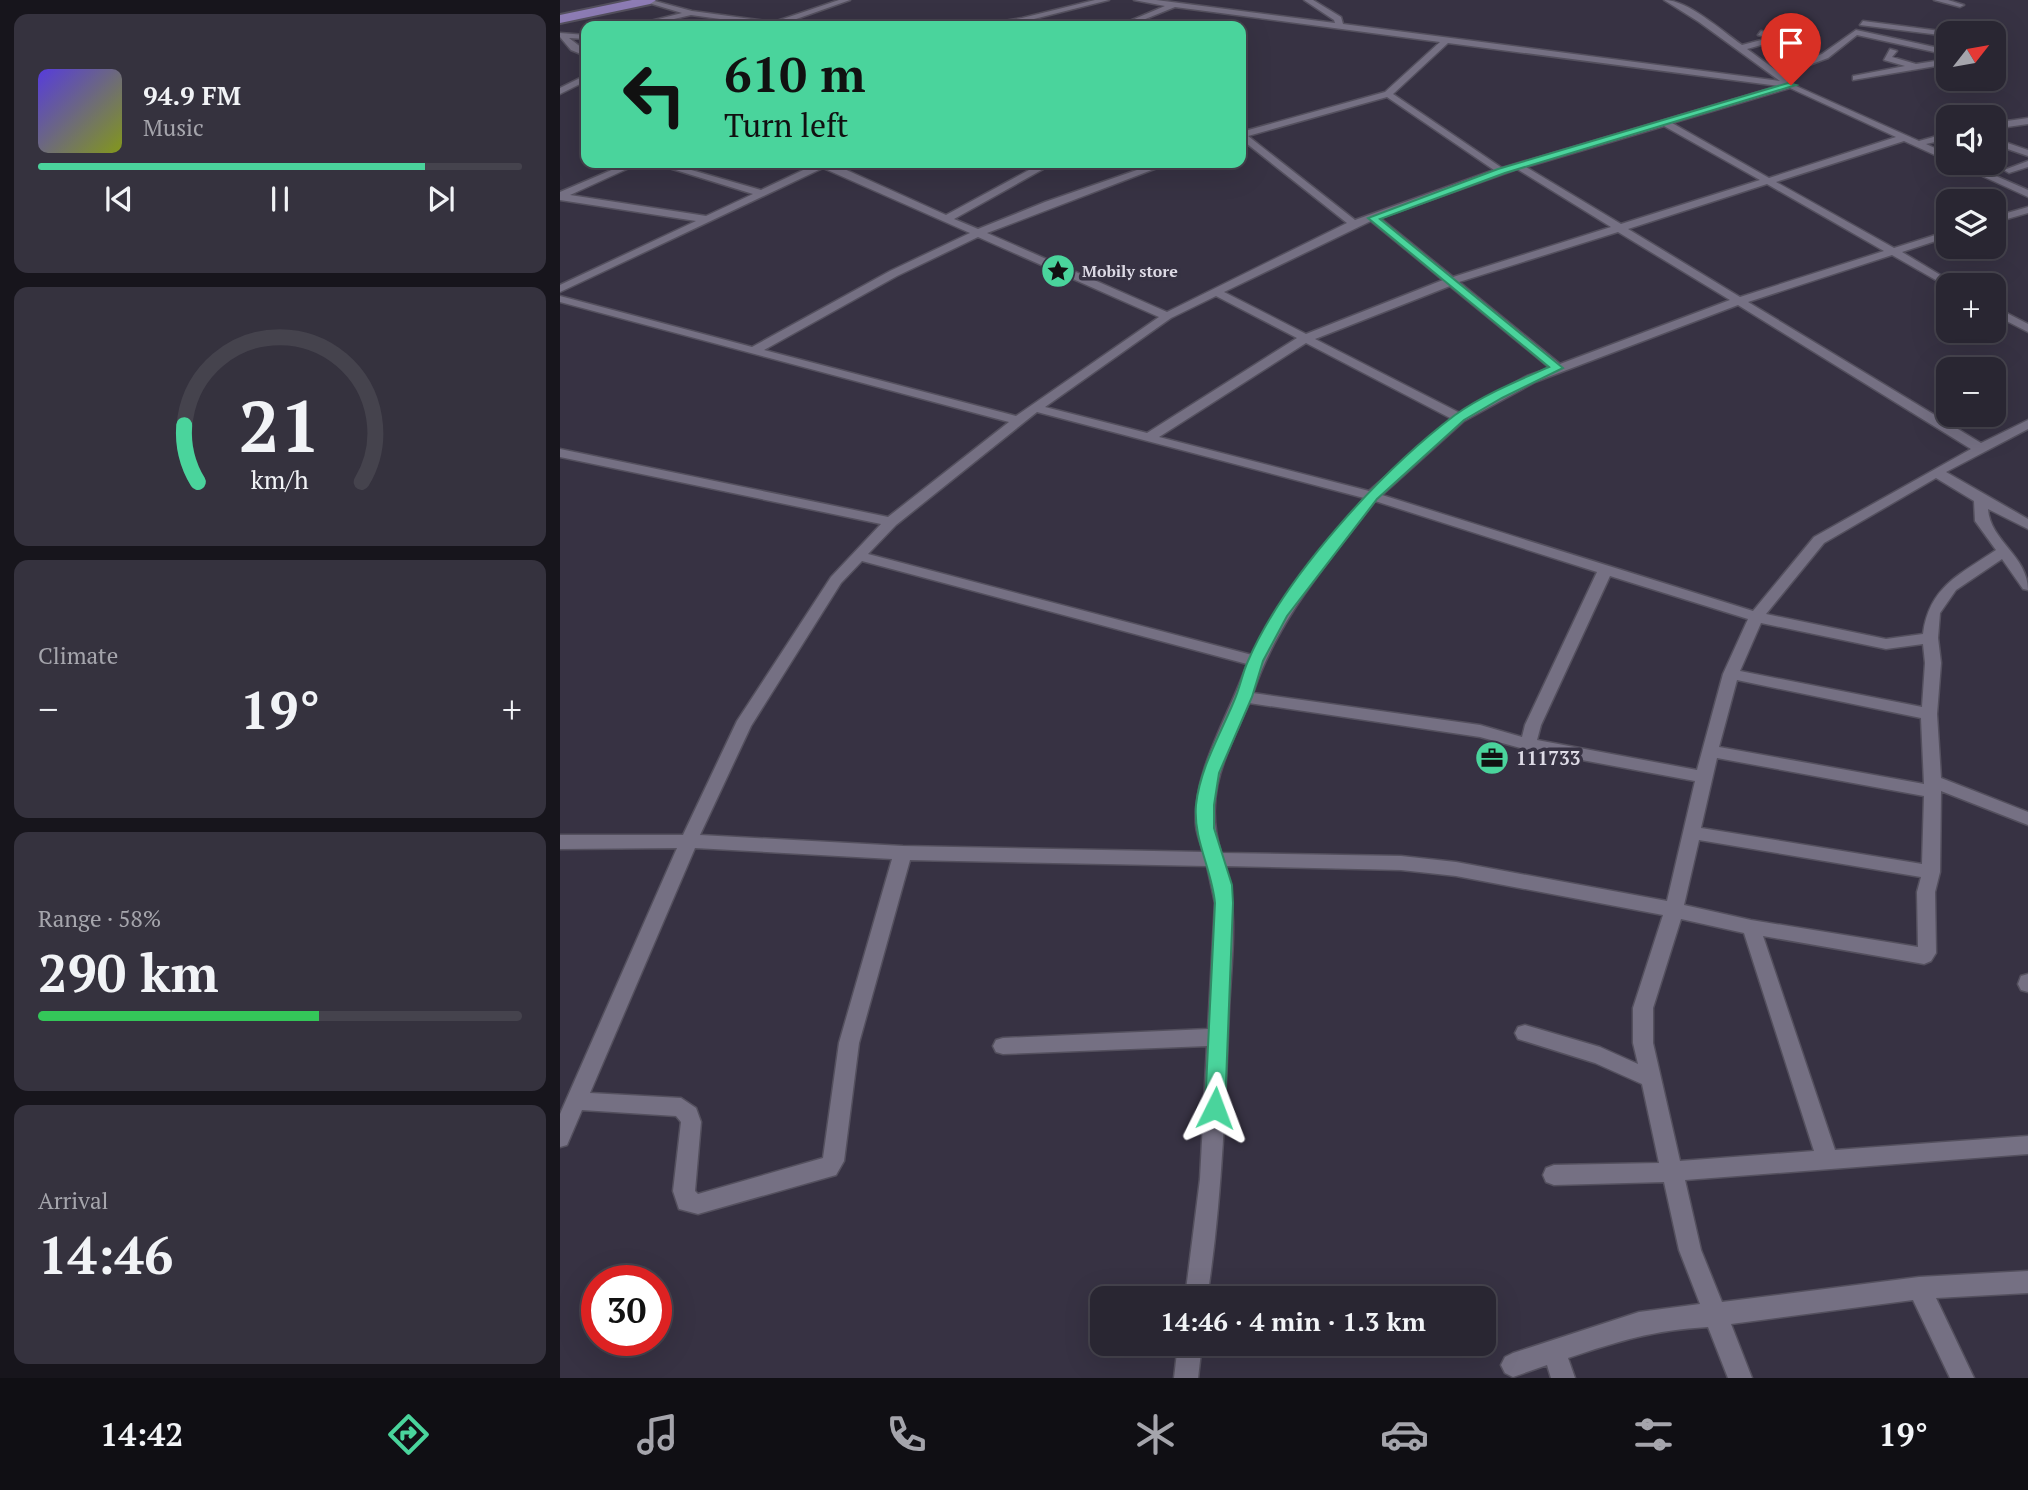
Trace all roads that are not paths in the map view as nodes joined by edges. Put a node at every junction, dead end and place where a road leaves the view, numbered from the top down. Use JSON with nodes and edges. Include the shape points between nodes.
{"nodes":[{"id":1,"x":648,"y":0,"type":"edge"},
{"id":2,"x":846,"y":0,"type":"edge"},
{"id":3,"x":1105,"y":0,"type":"edge"},
{"id":4,"x":1138,"y":0,"type":"edge"},
{"id":5,"x":1308,"y":0,"type":"edge"},
{"id":6,"x":1668,"y":0,"type":"edge"},
{"id":7,"x":1938,"y":0,"type":"edge"},
{"id":8,"x":1954,"y":0,"type":"edge"},
{"id":9,"x":1172,"y":6,"type":"junction"},
{"id":10,"x":692,"y":13,"type":"junction"},
{"id":11,"x":560,"y":19,"type":"edge"},
{"id":12,"x":657,"y":21,"type":"edge"},
{"id":13,"x":753,"y":21,"type":"edge"},
{"id":14,"x":785,"y":21,"type":"edge"},
{"id":15,"x":1014,"y":21,"type":"edge"},
{"id":16,"x":1134,"y":21,"type":"edge"},
{"id":17,"x":1339,"y":27,"type":"junction"},
{"id":18,"x":1856,"y":32,"type":"junction"},
{"id":19,"x":1936,"y":32,"type":"edge"},
{"id":20,"x":1761,"y":33,"type":"dead end"},
{"id":21,"x":562,"y":36,"type":"edge"},
{"id":22,"x":581,"y":37,"type":"edge"},
{"id":23,"x":1445,"y":41,"type":"junction"},
{"id":24,"x":1739,"y":48,"type":"junction"},
{"id":25,"x":1936,"y":50,"type":"edge"},
{"id":26,"x":1893,"y":51,"type":"dead end"},
{"id":27,"x":581,"y":52,"type":"edge"},
{"id":28,"x":1936,"y":63,"type":"edge"},
{"id":29,"x":1916,"y":67,"type":"junction"},
{"id":30,"x":1776,"y":74,"type":"junction"},
{"id":31,"x":1856,"y":78,"type":"dead end"},
{"id":32,"x":581,"y":80,"type":"edge"},
{"id":33,"x":1791,"y":85,"type":"junction"},
{"id":34,"x":560,"y":91,"type":"edge"},
{"id":35,"x":1388,"y":94,"type":"junction"},
{"id":36,"x":2028,"y":121,"type":"edge"},
{"id":37,"x":1664,"y":122,"type":"junction"},
{"id":38,"x":2006,"y":124,"type":"edge"},
{"id":39,"x":1246,"y":134,"type":"edge"},
{"id":40,"x":1904,"y":138,"type":"junction"},
{"id":41,"x":1246,"y":139,"type":"edge"},
{"id":42,"x":1936,"y":139,"type":"edge"},
{"id":43,"x":1917,"y":144,"type":"junction"},
{"id":44,"x":2006,"y":145,"type":"edge"},
{"id":45,"x":1936,"y":153,"type":"edge"},
{"id":46,"x":2028,"y":153,"type":"edge"},
{"id":47,"x":2028,"y":164,"type":"edge"},
{"id":48,"x":1518,"y":166,"type":"junction"},
{"id":49,"x":624,"y":168,"type":"edge"},
{"id":50,"x":674,"y":168,"type":"edge"},
{"id":51,"x":815,"y":168,"type":"edge"},
{"id":52,"x":833,"y":168,"type":"edge"},
{"id":53,"x":1040,"y":168,"type":"edge"},
{"id":54,"x":1151,"y":168,"type":"edge"},
{"id":55,"x":2009,"y":170,"type":"dead end"},
{"id":56,"x":1501,"y":171,"type":"junction"},
{"id":57,"x":1986,"y":175,"type":"edge"},
{"id":58,"x":1770,"y":180,"type":"junction"},
{"id":59,"x":760,"y":194,"type":"junction"},
{"id":60,"x":2028,"y":194,"type":"edge"},
{"id":61,"x":560,"y":197,"type":"edge"},
{"id":62,"x":2028,"y":210,"type":"edge"},
{"id":63,"x":2006,"y":216,"type":"edge"},
{"id":64,"x":948,"y":218,"type":"junction"},
{"id":65,"x":1373,"y":218,"type":"junction"},
{"id":66,"x":705,"y":219,"type":"junction"},
{"id":67,"x":1354,"y":224,"type":"junction"},
{"id":68,"x":1618,"y":228,"type":"junction"},
{"id":69,"x":979,"y":232,"type":"junction"},
{"id":70,"x":1936,"y":237,"type":"edge"},
{"id":71,"x":1891,"y":250,"type":"junction"},
{"id":72,"x":1936,"y":276,"type":"edge"},
{"id":73,"x":1452,"y":281,"type":"junction"},
{"id":74,"x":1214,"y":291,"type":"junction"},
{"id":75,"x":561,"y":297,"type":"edge"},
{"id":76,"x":1738,"y":301,"type":"junction"},
{"id":77,"x":1167,"y":316,"type":"junction"},
{"id":78,"x":2006,"y":316,"type":"edge"},
{"id":79,"x":2028,"y":329,"type":"edge"},
{"id":80,"x":1304,"y":339,"type":"junction"},
{"id":81,"x":753,"y":351,"type":"junction"},
{"id":82,"x":1557,"y":368,"type":"junction"},
{"id":83,"x":1035,"y":408,"type":"junction"},
{"id":84,"x":1460,"y":418,"type":"junction"},
{"id":85,"x":1019,"y":421,"type":"junction"},
{"id":86,"x":2028,"y":424,"type":"edge"},
{"id":87,"x":1148,"y":438,"type":"junction"},
{"id":88,"x":1981,"y":449,"type":"junction"},
{"id":89,"x":560,"y":453,"type":"edge"},
{"id":90,"x":1936,"y":472,"type":"junction"},
{"id":91,"x":1372,"y":496,"type":"junction"},
{"id":92,"x":1981,"y":499,"type":"junction"},
{"id":93,"x":891,"y":522,"type":"junction"},
{"id":94,"x":2028,"y":525,"type":"edge"},
{"id":95,"x":2004,"y":551,"type":"junction"},
{"id":96,"x":859,"y":556,"type":"junction"},
{"id":97,"x":1605,"y":571,"type":"junction"},
{"id":98,"x":2028,"y":586,"type":"edge"},
{"id":99,"x":1756,"y":617,"type":"junction"},
{"id":100,"x":1930,"y":638,"type":"junction"},
{"id":101,"x":1256,"y":661,"type":"junction"},
{"id":102,"x":1731,"y":674,"type":"junction"},
{"id":103,"x":1244,"y":697,"type":"junction"},
{"id":104,"x":1929,"y":714,"type":"junction"},
{"id":105,"x":1528,"y":744,"type":"junction"},
{"id":106,"x":1710,"y":751,"type":"junction"},
{"id":107,"x":1705,"y":777,"type":"junction"},
{"id":108,"x":1933,"y":787,"type":"junction"},
{"id":109,"x":2028,"y":819,"type":"edge"},
{"id":110,"x":1693,"y":833,"type":"junction"},
{"id":111,"x":689,"y":841,"type":"junction"},
{"id":112,"x":560,"y":842,"type":"edge"},
{"id":113,"x":903,"y":853,"type":"junction"},
{"id":114,"x":1214,"y":861,"type":"junction"},
{"id":115,"x":1931,"y":872,"type":"junction"},
{"id":116,"x":1674,"y":910,"type":"junction"},
{"id":117,"x":1751,"y":928,"type":"junction"},
{"id":118,"x":1525,"y":1033,"type":"dead end"},
{"id":119,"x":1219,"y":1037,"type":"junction"},
{"id":120,"x":1003,"y":1046,"type":"dead end"},
{"id":121,"x":1649,"y":1078,"type":"junction"},
{"id":122,"x":576,"y":1101,"type":"junction"},
{"id":123,"x":560,"y":1138,"type":"edge"},
{"id":124,"x":2028,"y":1145,"type":"edge"},
{"id":125,"x":1828,"y":1161,"type":"junction"},
{"id":126,"x":1671,"y":1170,"type":"junction"},
{"id":127,"x":1554,"y":1175,"type":"dead end"},
{"id":128,"x":2028,"y":1282,"type":"edge"},
{"id":129,"x":1198,"y":1286,"type":"edge"},
{"id":130,"x":1919,"y":1288,"type":"junction"},
{"id":131,"x":1713,"y":1315,"type":"junction"},
{"id":132,"x":1554,"y":1352,"type":"junction"},
{"id":133,"x":1188,"y":1356,"type":"edge"},
{"id":134,"x":1513,"y":1365,"type":"dead end"},
{"id":135,"x":1185,"y":1378,"type":"edge"},
{"id":136,"x":1563,"y":1378,"type":"edge"},
{"id":137,"x":1740,"y":1378,"type":"edge"},
{"id":138,"x":1962,"y":1378,"type":"edge"}],
"edges":[{"from":1,"to":10,"type":"street"},
{"from":1,"to":11,"type":"highway"},
{"from":2,"to":14,"type":"street"},
{"from":3,"to":15,"type":"street"},
{"from":4,"to":9,"type":"street"},
{"from":5,"to":17,"type":"street","via":[[1338,19]]},
{"from":6,"to":24,"type":"street"},
{"from":7,"to":8,"type":"street","via":[[1960,5]]},
{"from":9,"to":16,"type":"street"},
{"from":9,"to":17,"type":"street"},
{"from":10,"to":12,"type":"street"},
{"from":10,"to":13,"type":"street"},
{"from":17,"to":23,"type":"street"},
{"from":18,"to":19,"type":"street","via":[[1857,18]]},
{"from":18,"to":25,"type":"street"},
{"from":18,"to":30,"type":"street","via":[[1825,56]]},
{"from":20,"to":24,"type":"street","via":[[1776,37]]},
{"from":21,"to":22,"type":"street"},
{"from":21,"to":27,"type":"street"},
{"from":23,"to":33,"type":"street"},
{"from":23,"to":35,"type":"street"},
{"from":24,"to":30,"type":"street"},
{"from":26,"to":29,"type":"street","via":[[1887,58]]},
{"from":28,"to":29,"type":"street"},
{"from":29,"to":31,"type":"street"},
{"from":30,"to":33,"type":"street"},
{"from":32,"to":34,"type":"street"},
{"from":33,"to":37,"type":"street"},
{"from":33,"to":40,"type":"street"},
{"from":35,"to":39,"type":"street"},
{"from":35,"to":56,"type":"street"},
{"from":36,"to":38,"type":"street"},
{"from":37,"to":48,"type":"street"},
{"from":37,"to":58,"type":"street"},
{"from":40,"to":43,"type":"street"},
{"from":40,"to":58,"type":"street"},
{"from":41,"to":67,"type":"street"},
{"from":42,"to":43,"type":"street"},
{"from":43,"to":45,"type":"street"},
{"from":44,"to":46,"type":"street"},
{"from":47,"to":55,"type":"street"},
{"from":48,"to":56,"type":"street"},
{"from":48,"to":68,"type":"street"},
{"from":49,"to":61,"type":"street"},
{"from":50,"to":59,"type":"street"},
{"from":51,"to":59,"type":"street"},
{"from":52,"to":64,"type":"street"},
{"from":53,"to":64,"type":"street"},
{"from":54,"to":69,"type":"street"},
{"from":56,"to":65,"type":"street"},
{"from":57,"to":60,"type":"street"},
{"from":58,"to":68,"type":"street"},
{"from":58,"to":71,"type":"street"},
{"from":59,"to":66,"type":"street"},
{"from":61,"to":66,"type":"street"},
{"from":62,"to":63,"type":"street"},
{"from":64,"to":69,"type":"street"},
{"from":65,"to":67,"type":"street"},
{"from":65,"to":73,"type":"street"},
{"from":66,"to":75,"type":"street"},
{"from":67,"to":74,"type":"street"},
{"from":68,"to":73,"type":"street"},
{"from":68,"to":76,"type":"street"},
{"from":69,"to":77,"type":"street"},
{"from":69,"to":81,"type":"street","via":[[876,282]]},
{"from":70,"to":71,"type":"street"},
{"from":71,"to":72,"type":"street"},
{"from":71,"to":76,"type":"street"},
{"from":73,"to":80,"type":"street"},
{"from":73,"to":82,"type":"street"},
{"from":74,"to":77,"type":"street"},
{"from":74,"to":80,"type":"street"},
{"from":75,"to":81,"type":"street"},
{"from":76,"to":82,"type":"street"},
{"from":76,"to":88,"type":"street"},
{"from":77,"to":83,"type":"street"},
{"from":78,"to":79,"type":"street"},
{"from":80,"to":84,"type":"street"},
{"from":80,"to":87,"type":"street"},
{"from":81,"to":85,"type":"street"},
{"from":82,"to":84,"type":"street"},
{"from":83,"to":85,"type":"street"},
{"from":83,"to":87,"type":"street"},
{"from":84,"to":91,"type":"street"},
{"from":85,"to":93,"type":"street"},
{"from":86,"to":88,"type":"street"},
{"from":87,"to":91,"type":"street"},
{"from":88,"to":90,"type":"street"},
{"from":89,"to":93,"type":"street"},
{"from":90,"to":92,"type":"street"},
{"from":90,"to":99,"type":"street","via":[[1819,540]]},
{"from":91,"to":97,"type":"street"},
{"from":91,"to":101,"type":"street","via":[[1301,584]]},
{"from":92,"to":94,"type":"street"},
{"from":92,"to":95,"type":"street","via":[[1982,521]]},
{"from":93,"to":96,"type":"street"},
{"from":95,"to":98,"type":"street"},
{"from":95,"to":100,"type":"street","via":[[1951,587],[1933,613]]},
{"from":96,"to":101,"type":"street"},
{"from":96,"to":111,"type":"street","via":[[836,580],[743,725]]},
{"from":97,"to":99,"type":"street"},
{"from":97,"to":105,"type":"street"},
{"from":99,"to":100,"type":"street","via":[[1886,644]]},
{"from":99,"to":102,"type":"street"},
{"from":100,"to":104,"type":"street"},
{"from":101,"to":103,"type":"street"},
{"from":102,"to":104,"type":"street"},
{"from":102,"to":106,"type":"street"},
{"from":103,"to":105,"type":"street","via":[[1480,731]]},
{"from":103,"to":114,"type":"street","via":[[1211,773],[1207,794],[1205,828]]},
{"from":104,"to":108,"type":"street"},
{"from":105,"to":107,"type":"street"},
{"from":106,"to":107,"type":"street"},
{"from":106,"to":108,"type":"street"},
{"from":107,"to":110,"type":"street"},
{"from":108,"to":109,"type":"street"},
{"from":108,"to":115,"type":"street"},
{"from":110,"to":115,"type":"street"},
{"from":110,"to":116,"type":"street"},
{"from":111,"to":112,"type":"street"},
{"from":111,"to":113,"type":"street"},
{"from":111,"to":122,"type":"street"},
{"from":113,"to":114,"type":"street"},
{"from":113,"to":122,"type":"street","via":[[849,1043],[828,1168],[698,1204],[687,1202],[689,1114],[681,1107]]},
{"from":114,"to":116,"type":"street","via":[[1401,863]]},
{"from":114,"to":119,"type":"street","via":[[1224,903]]},
{"from":115,"to":117,"type":"street","via":[[1924,956]]},
{"from":116,"to":117,"type":"street"},
{"from":116,"to":121,"type":"street","via":[[1643,1008]]},
{"from":117,"to":125,"type":"street"},
{"from":118,"to":121,"type":"street","via":[[1600,1056]]},
{"from":119,"to":120,"type":"street"},
{"from":119,"to":129,"type":"street","via":[[1211,1179]]},
{"from":121,"to":126,"type":"street"},
{"from":122,"to":123,"type":"street"},
{"from":124,"to":125,"type":"street"},
{"from":125,"to":126,"type":"street"},
{"from":126,"to":127,"type":"street"},
{"from":126,"to":131,"type":"street","via":[[1690,1250]]},
{"from":128,"to":130,"type":"street"},
{"from":130,"to":131,"type":"street"},
{"from":130,"to":138,"type":"street"},
{"from":131,"to":132,"type":"street","via":[[1639,1323]]},
{"from":131,"to":137,"type":"street"},
{"from":132,"to":134,"type":"street"},
{"from":132,"to":136,"type":"street"},
{"from":133,"to":135,"type":"street"}]}
